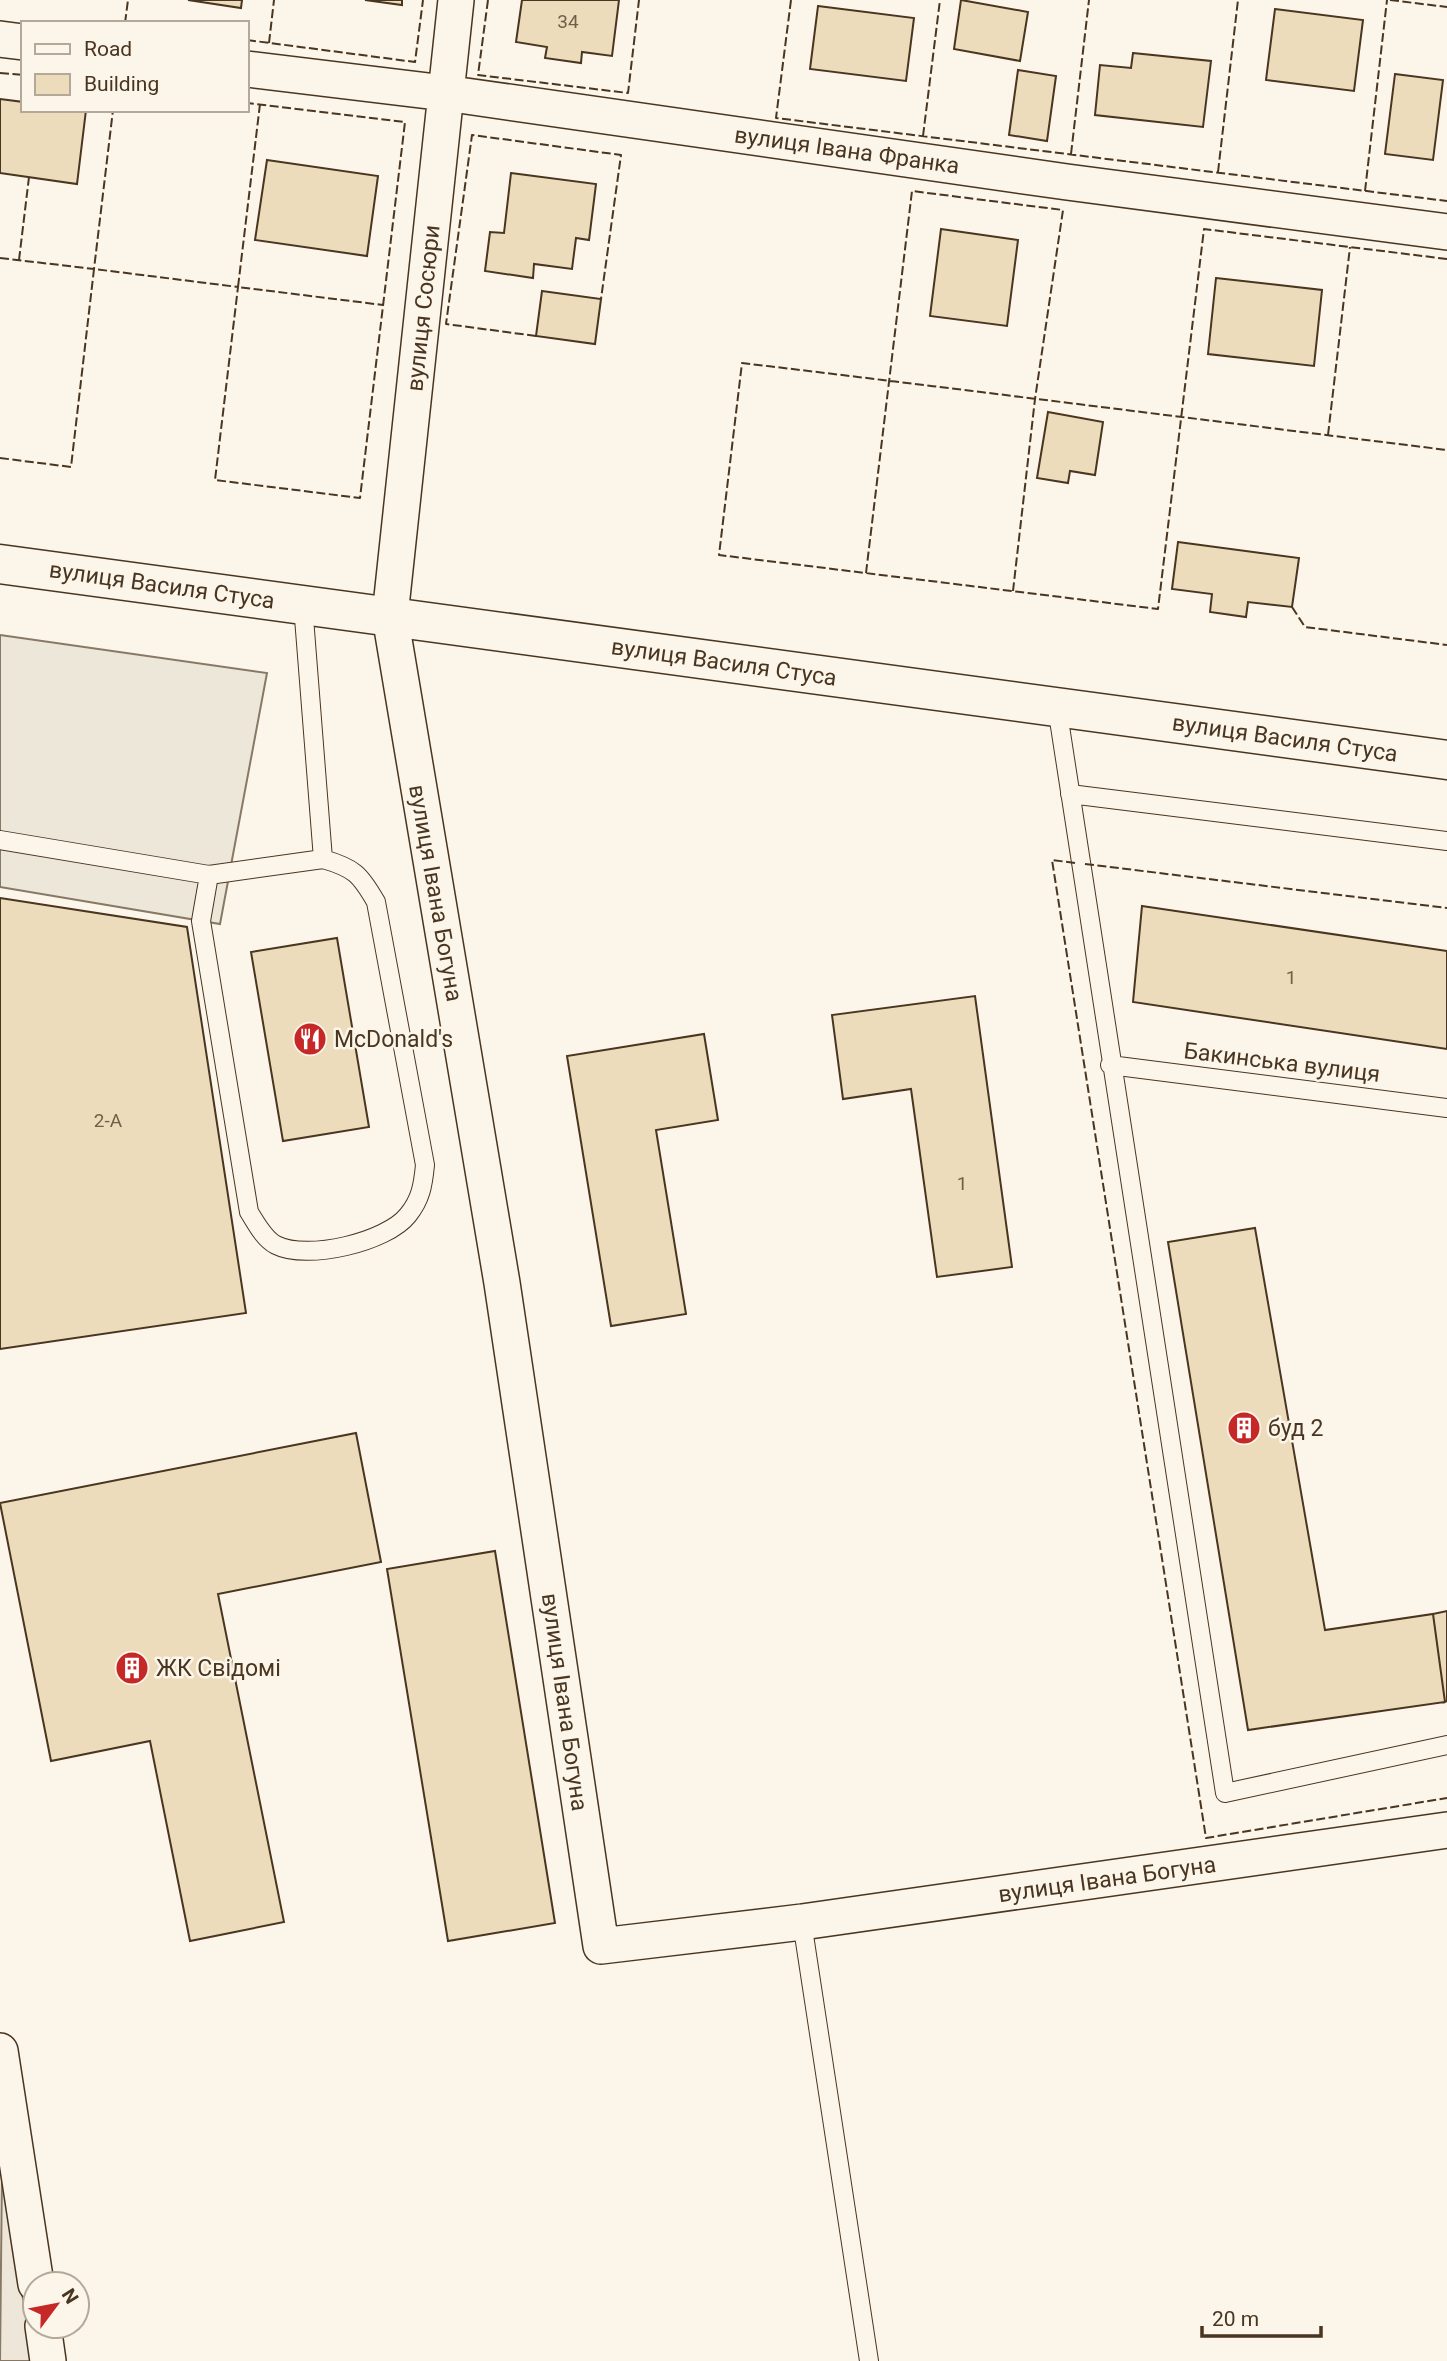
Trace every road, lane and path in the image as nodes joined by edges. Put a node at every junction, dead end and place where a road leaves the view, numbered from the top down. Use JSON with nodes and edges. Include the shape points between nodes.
{"nodes":[{"id":1,"x":456,"y":0,"type":"edge"},
{"id":2,"x":0,"y":40,"type":"edge"},
{"id":3,"x":21,"y":42,"type":"edge"},
{"id":4,"x":248,"y":69,"type":"edge"},
{"id":5,"x":445,"y":93,"type":"junction"},
{"id":6,"x":1447,"y":232,"type":"edge"},
{"id":7,"x":0,"y":564,"type":"edge"},
{"id":8,"x":303,"y":605,"type":"junction"},
{"id":9,"x":390,"y":616,"type":"junction"},
{"id":10,"x":1057,"y":707,"type":"junction"},
{"id":11,"x":1447,"y":760,"type":"edge"},
{"id":12,"x":1070,"y":794,"type":"junction"},
{"id":13,"x":0,"y":840,"type":"edge"},
{"id":14,"x":1447,"y":841,"type":"edge"},
{"id":15,"x":323,"y":859,"type":"junction"},
{"id":16,"x":209,"y":875,"type":"junction"},
{"id":17,"x":1110,"y":1065,"type":"junction"},
{"id":18,"x":1447,"y":1108,"type":"edge"},
{"id":19,"x":1447,"y":1745,"type":"edge"},
{"id":20,"x":1447,"y":1830,"type":"edge"},
{"id":21,"x":802,"y":1922,"type":"junction"},
{"id":22,"x":0,"y":2051,"type":"edge"},
{"id":23,"x":8,"y":2153,"type":"edge"},
{"id":24,"x":33,"y":2270,"type":"edge"},
{"id":25,"x":45,"y":2340,"type":"edge"},
{"id":26,"x":48,"y":2361,"type":"edge"},
{"id":27,"x":869,"y":2361,"type":"edge"}],
"edges":[{"from":1,"to":5,"type":"street","name":"вулиця Сосюри"},
{"from":2,"to":3,"type":"street"},
{"from":4,"to":5,"type":"street","name":"вулиця Івана Франка"},
{"from":5,"to":6,"type":"street","name":"вулиця Івана Франка"},
{"from":5,"to":9,"type":"street","name":"вулиця Сосюри"},
{"from":7,"to":8,"type":"main road","name":"вулиця Василя Стуса"},
{"from":8,"to":9,"type":"main road","name":"вулиця Василя Стуса"},
{"from":8,"to":15,"type":"lane"},
{"from":9,"to":10,"type":"main road","name":"вулиця Василя Стуса"},
{"from":9,"to":21,"type":"street","name":"вулиця Івана Богуна","via":[[502,1283],[601,1945]]},
{"from":10,"to":11,"type":"main road","name":"вулиця Василя Стуса"},
{"from":10,"to":12,"type":"lane"},
{"from":12,"to":14,"type":"lane"},
{"from":12,"to":17,"type":"lane"},
{"from":13,"to":16,"type":"lane"},
{"from":15,"to":16,"type":"lane"},
{"from":15,"to":16,"type":"lane","via":[[348,866],[363,878],[376,902],[425,1165],[422,1195],[406,1218],[371,1238],[338,1249],[303,1251],[276,1245],[249,1212],[201,921]]},
{"from":17,"to":18,"type":"lane","name":"Бакинська вулиця"},
{"from":17,"to":19,"type":"lane","via":[[1225,1793]]},
{"from":20,"to":21,"type":"street","name":"вулиця Івана Богуна"},
{"from":21,"to":27,"type":"lane"},
{"from":22,"to":23,"type":"street"},
{"from":23,"to":24,"type":"street"},
{"from":25,"to":26,"type":"street"}]}
